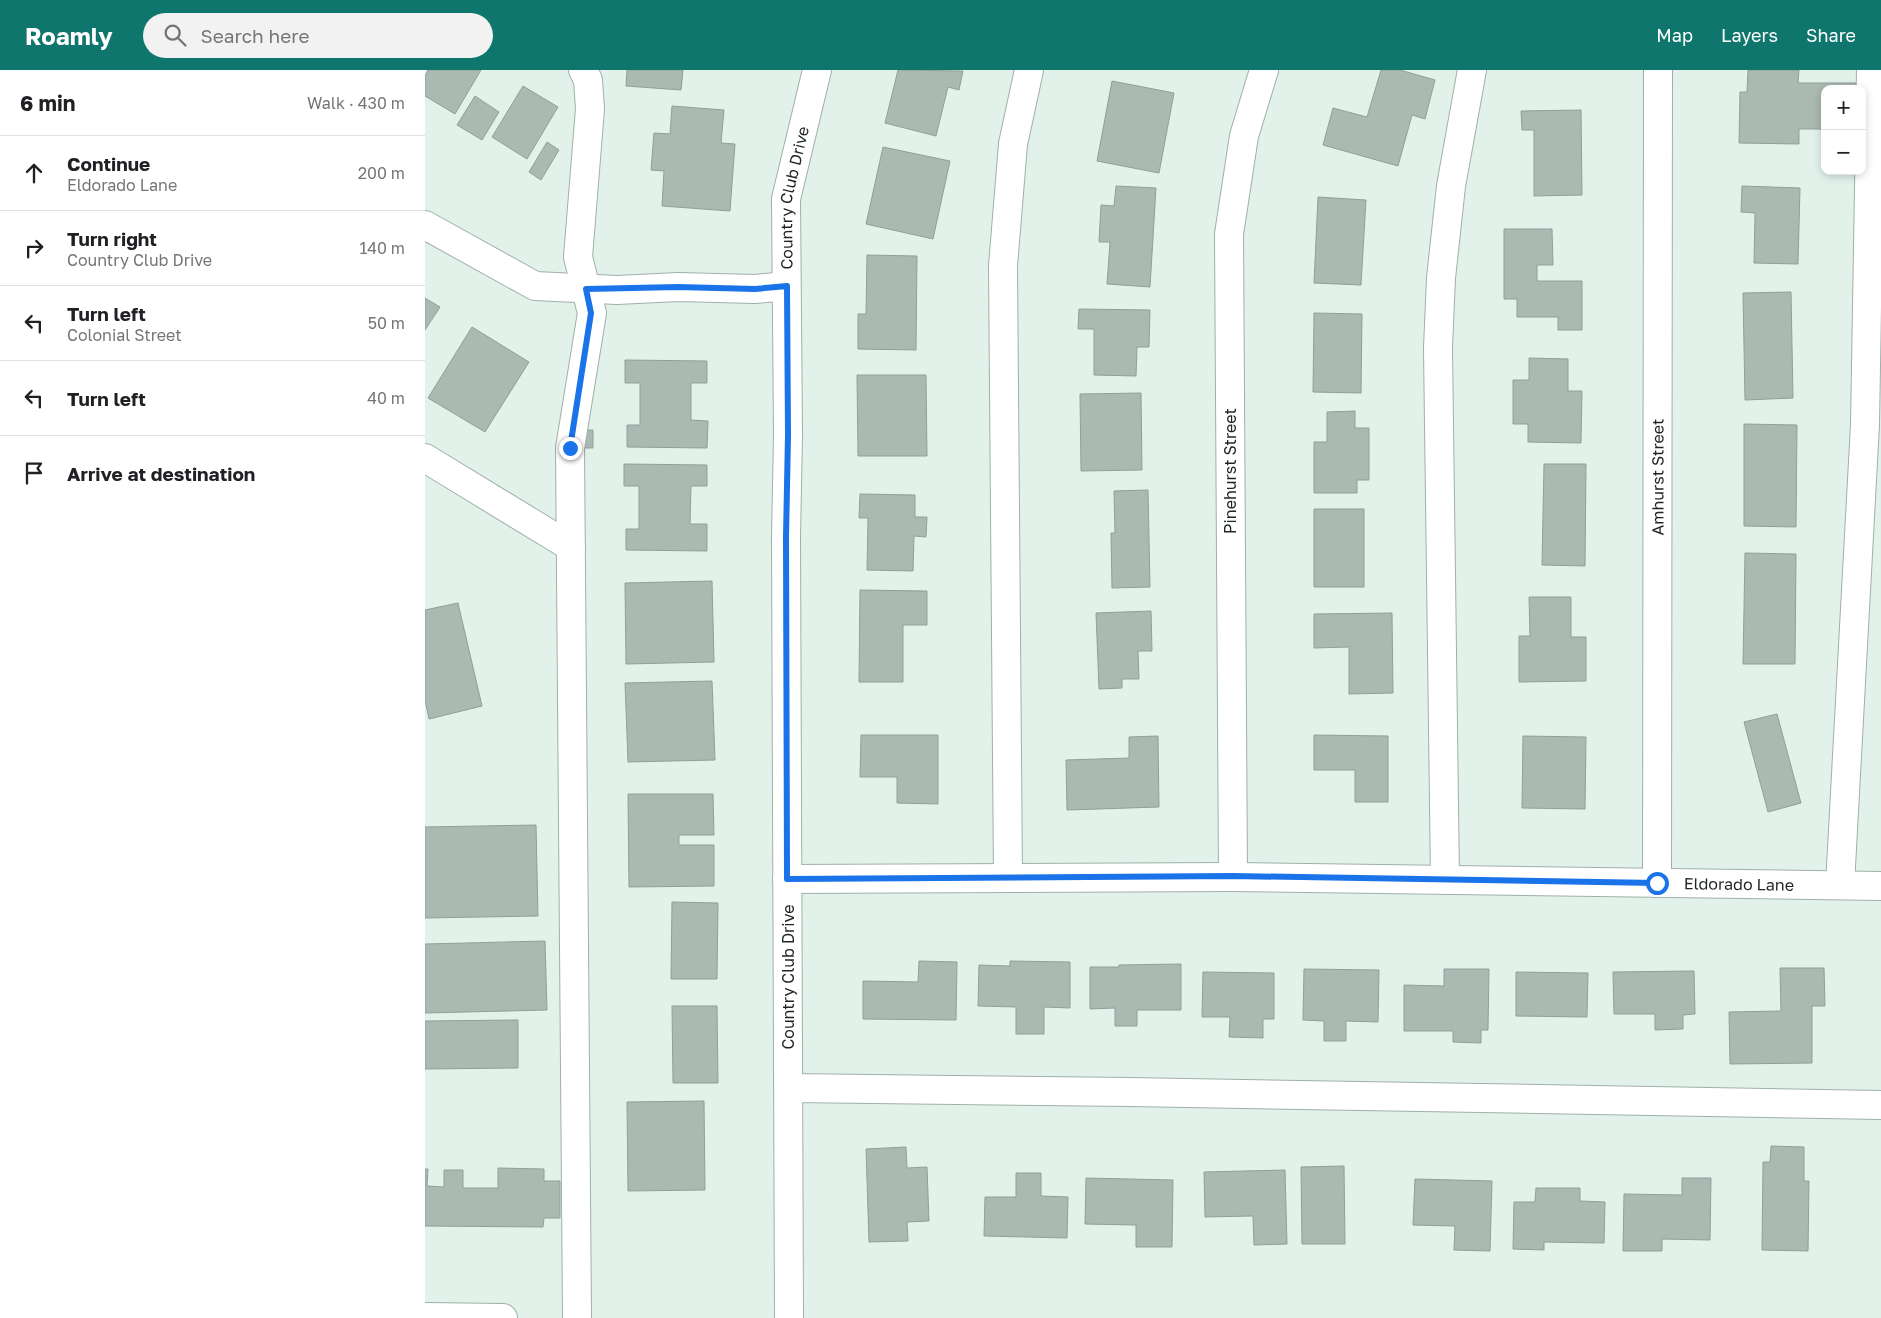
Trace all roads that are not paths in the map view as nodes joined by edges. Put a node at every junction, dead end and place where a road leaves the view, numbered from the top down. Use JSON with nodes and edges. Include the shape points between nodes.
{"nodes":[{"id":1,"x":583,"y":70,"type":"edge"},
{"id":2,"x":817,"y":70,"type":"edge"},
{"id":3,"x":1029,"y":70,"type":"edge"},
{"id":4,"x":1265,"y":70,"type":"edge"},
{"id":5,"x":1472,"y":70,"type":"edge"},
{"id":6,"x":1658,"y":70,"type":"edge"},
{"id":7,"x":1871,"y":70,"type":"edge"},
{"id":8,"x":425,"y":225,"type":"edge"},
{"id":9,"x":787,"y":286,"type":"junction"},
{"id":10,"x":586,"y":289,"type":"junction"},
{"id":11,"x":425,"y":458,"type":"edge"},
{"id":12,"x":571,"y":547,"type":"junction"},
{"id":13,"x":1233,"y":876,"type":"junction"},
{"id":14,"x":1008,"y":878,"type":"junction"},
{"id":15,"x":787,"y":879,"type":"junction"},
{"id":16,"x":1445,"y":880,"type":"junction"},
{"id":17,"x":1657,"y":883,"type":"junction"},
{"id":18,"x":1840,"y":885,"type":"junction"},
{"id":19,"x":1881,"y":886,"type":"edge"},
{"id":20,"x":789,"y":1088,"type":"junction"},
{"id":21,"x":1881,"y":1105,"type":"edge"},
{"id":22,"x":425,"y":1317,"type":"edge"},
{"id":23,"x":503,"y":1318,"type":"edge"},
{"id":24,"x":577,"y":1318,"type":"edge"},
{"id":25,"x":789,"y":1318,"type":"edge"}],
"edges":[{"from":1,"to":10,"type":"street","via":[[588,80],[590,109],[578,256]]},
{"from":2,"to":9,"type":"street","name":"Country Club Drive","via":[[786,199]]},
{"from":3,"to":14,"type":"street","via":[[1013,144],[1003,266]]},
{"from":4,"to":13,"type":"street","name":"Pinehurst Street","via":[[1245,136],[1229,234]]},
{"from":5,"to":16,"type":"street","via":[[1451,186],[1441,278],[1438,348]]},
{"from":6,"to":17,"type":"street","name":"Amhurst Street"},
{"from":7,"to":18,"type":"street","via":[[1865,426]]},
{"from":8,"to":10,"type":"street","via":[[535,286]]},
{"from":9,"to":10,"type":"street","via":[[755,289]]},
{"from":9,"to":15,"type":"street","name":"Country Club Drive"},
{"from":10,"to":12,"type":"street","via":[[591,313],[570,448]]},
{"from":11,"to":12,"type":"street"},
{"from":12,"to":24,"type":"street"},
{"from":13,"to":14,"type":"street","name":"Eldorado Lane"},
{"from":13,"to":16,"type":"street","name":"Eldorado Lane"},
{"from":14,"to":15,"type":"street","name":"Eldorado Lane"},
{"from":15,"to":20,"type":"street","name":"Country Club Drive"},
{"from":16,"to":17,"type":"street","name":"Eldorado Lane"},
{"from":17,"to":18,"type":"street","name":"Eldorado Lane"},
{"from":18,"to":19,"type":"street","name":"Eldorado Lane"},
{"from":20,"to":21,"type":"street"},
{"from":20,"to":25,"type":"street","name":"Country Club Drive"},
{"from":22,"to":23,"type":"street"}]}
